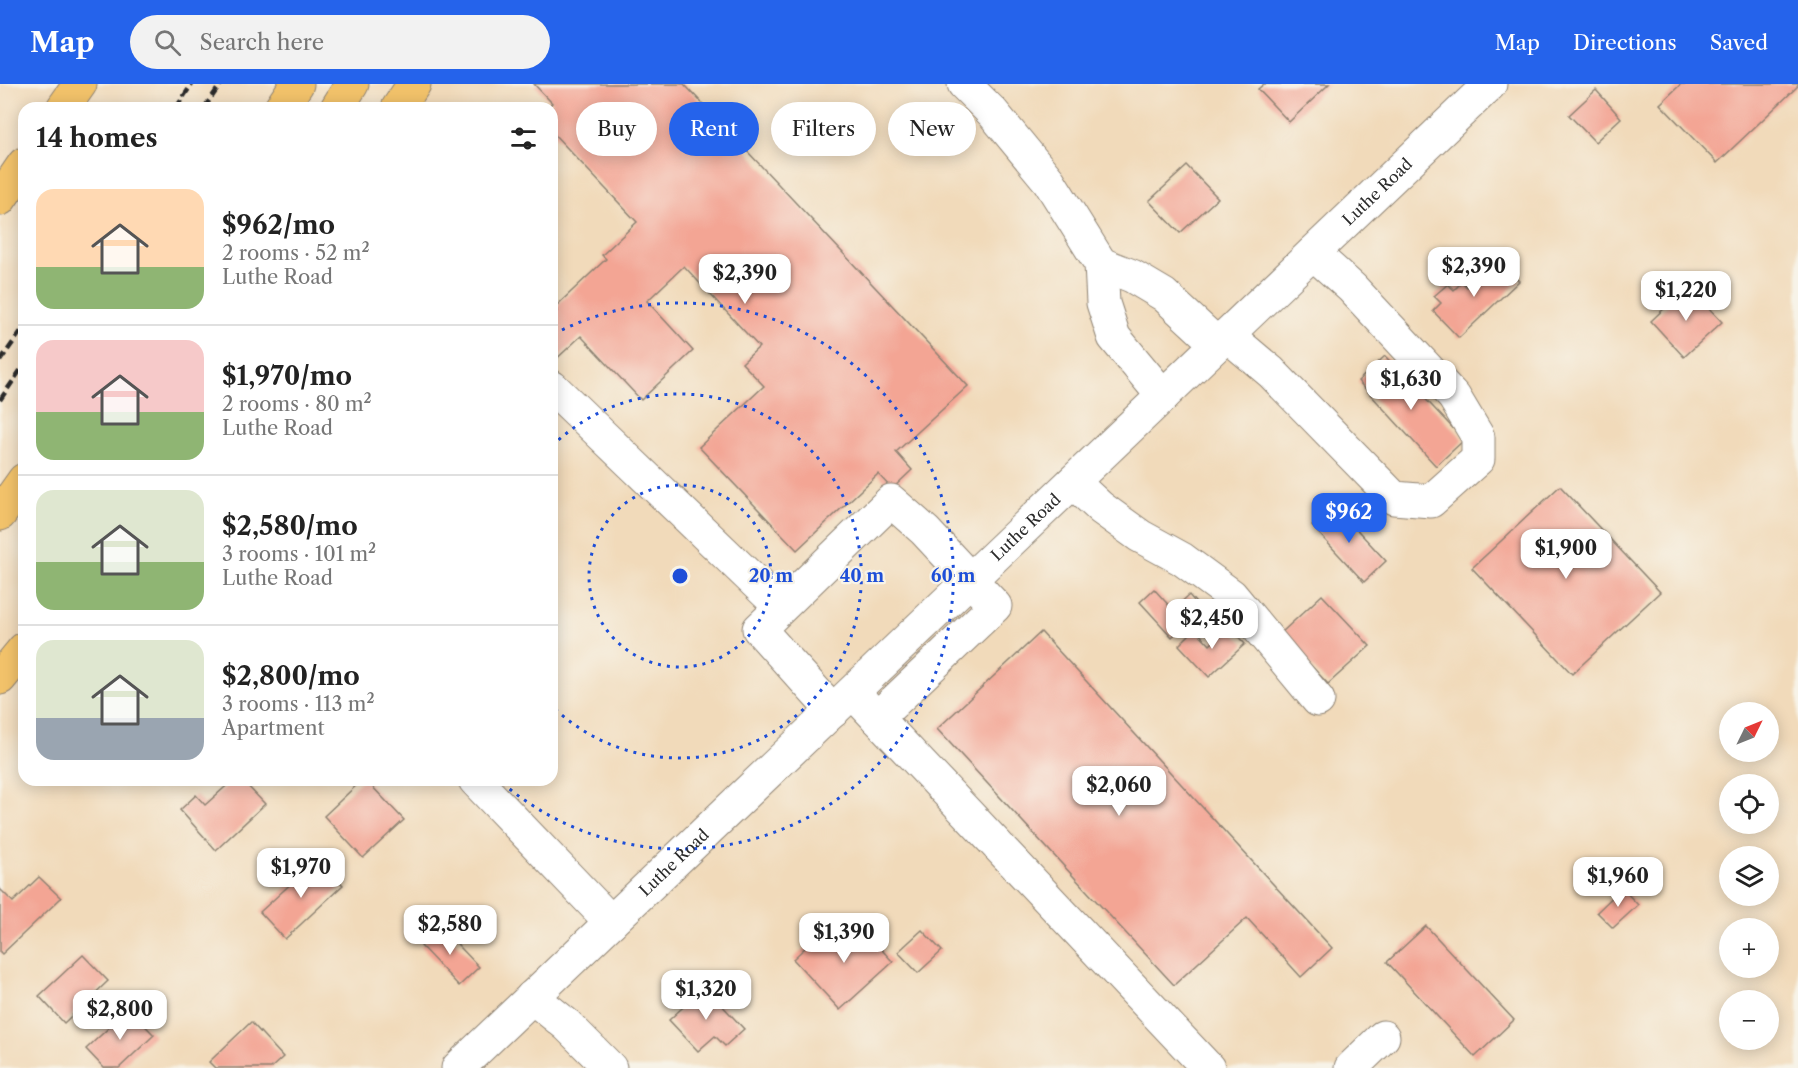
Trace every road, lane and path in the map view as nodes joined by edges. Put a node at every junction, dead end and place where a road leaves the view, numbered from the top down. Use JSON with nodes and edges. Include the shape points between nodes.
{"nodes":[{"id":1,"x":80,"y":84,"type":"edge"},
{"id":2,"x":297,"y":84,"type":"edge"},
{"id":3,"x":352,"y":84,"type":"edge"},
{"id":4,"x":414,"y":84,"type":"edge"},
{"id":5,"x":964,"y":84,"type":"edge"},
{"id":6,"x":1490,"y":84,"type":"edge"},
{"id":7,"x":67,"y":102,"type":"edge"},
{"id":8,"x":285,"y":102,"type":"edge"},
{"id":9,"x":341,"y":102,"type":"edge"},
{"id":10,"x":402,"y":102,"type":"edge"},
{"id":11,"x":18,"y":173,"type":"edge"},
{"id":12,"x":0,"y":199,"type":"edge"},
{"id":13,"x":1313,"y":253,"type":"junction"},
{"id":14,"x":1101,"y":264,"type":"junction"},
{"id":15,"x":1222,"y":340,"type":"junction"},
{"id":16,"x":558,"y":393,"type":"edge"},
{"id":17,"x":1163,"y":396,"type":"junction"},
{"id":18,"x":1072,"y":482,"type":"junction"},
{"id":19,"x":18,"y":488,"type":"edge"},
{"id":20,"x":0,"y":514,"type":"edge"},
{"id":21,"x":970,"y":580,"type":"junction"},
{"id":22,"x":781,"y":607,"type":"junction"},
{"id":23,"x":18,"y":656,"type":"edge"},
{"id":24,"x":0,"y":678,"type":"edge"},
{"id":25,"x":1318,"y":700,"type":"dead end"},
{"id":26,"x":843,"y":701,"type":"junction"},
{"id":27,"x":878,"y":718,"type":"junction"},
{"id":28,"x":481,"y":786,"type":"edge"},
{"id":29,"x":611,"y":922,"type":"junction"},
{"id":30,"x":532,"y":997,"type":"junction"},
{"id":31,"x":1383,"y":1037,"type":"dead end"},
{"id":32,"x":458,"y":1068,"type":"edge"},
{"id":33,"x":610,"y":1068,"type":"edge"},
{"id":34,"x":1208,"y":1068,"type":"edge"},
{"id":35,"x":1351,"y":1068,"type":"edge"}],
"edges":[{"from":1,"to":7,"type":"main road"},
{"from":2,"to":8,"type":"main road"},
{"from":3,"to":9,"type":"main road"},
{"from":4,"to":10,"type":"main road"},
{"from":5,"to":14,"type":"street","via":[[1049,182]]},
{"from":6,"to":13,"type":"street","name":"Luthe Road"},
{"from":11,"to":12,"type":"main road"},
{"from":13,"to":15,"type":"street","name":"Luthe Road"},
{"from":13,"to":15,"type":"street","via":[[1352,288],[1455,397],[1478,437],[1478,459],[1431,501],[1394,498],[1271,372]]},
{"from":14,"to":15,"type":"street","via":[[1164,295]]},
{"from":14,"to":17,"type":"street","via":[[1103,303],[1113,337]]},
{"from":15,"to":17,"type":"street","name":"Luthe Road"},
{"from":16,"to":22,"type":"street"},
{"from":17,"to":18,"type":"street","name":"Luthe Road"},
{"from":18,"to":21,"type":"street","name":"Luthe Road"},
{"from":18,"to":25,"type":"street","via":[[1140,536],[1182,559],[1232,595]]},
{"from":19,"to":20,"type":"main road"},
{"from":21,"to":22,"type":"street","via":[[891,501]]},
{"from":21,"to":26,"type":"street","name":"Luthe Road"},
{"from":21,"to":27,"type":"street","via":[[995,606]]},
{"from":22,"to":26,"type":"street","via":[[759,629]]},
{"from":23,"to":24,"type":"main road"},
{"from":26,"to":27,"type":"street"},
{"from":26,"to":29,"type":"street","name":"Luthe Road"},
{"from":27,"to":34,"type":"street"},
{"from":28,"to":29,"type":"street"},
{"from":29,"to":30,"type":"street","name":"Luthe Road"},
{"from":30,"to":32,"type":"street","name":"Luthe Road"},
{"from":30,"to":33,"type":"street"},
{"from":31,"to":35,"type":"street"}]}
